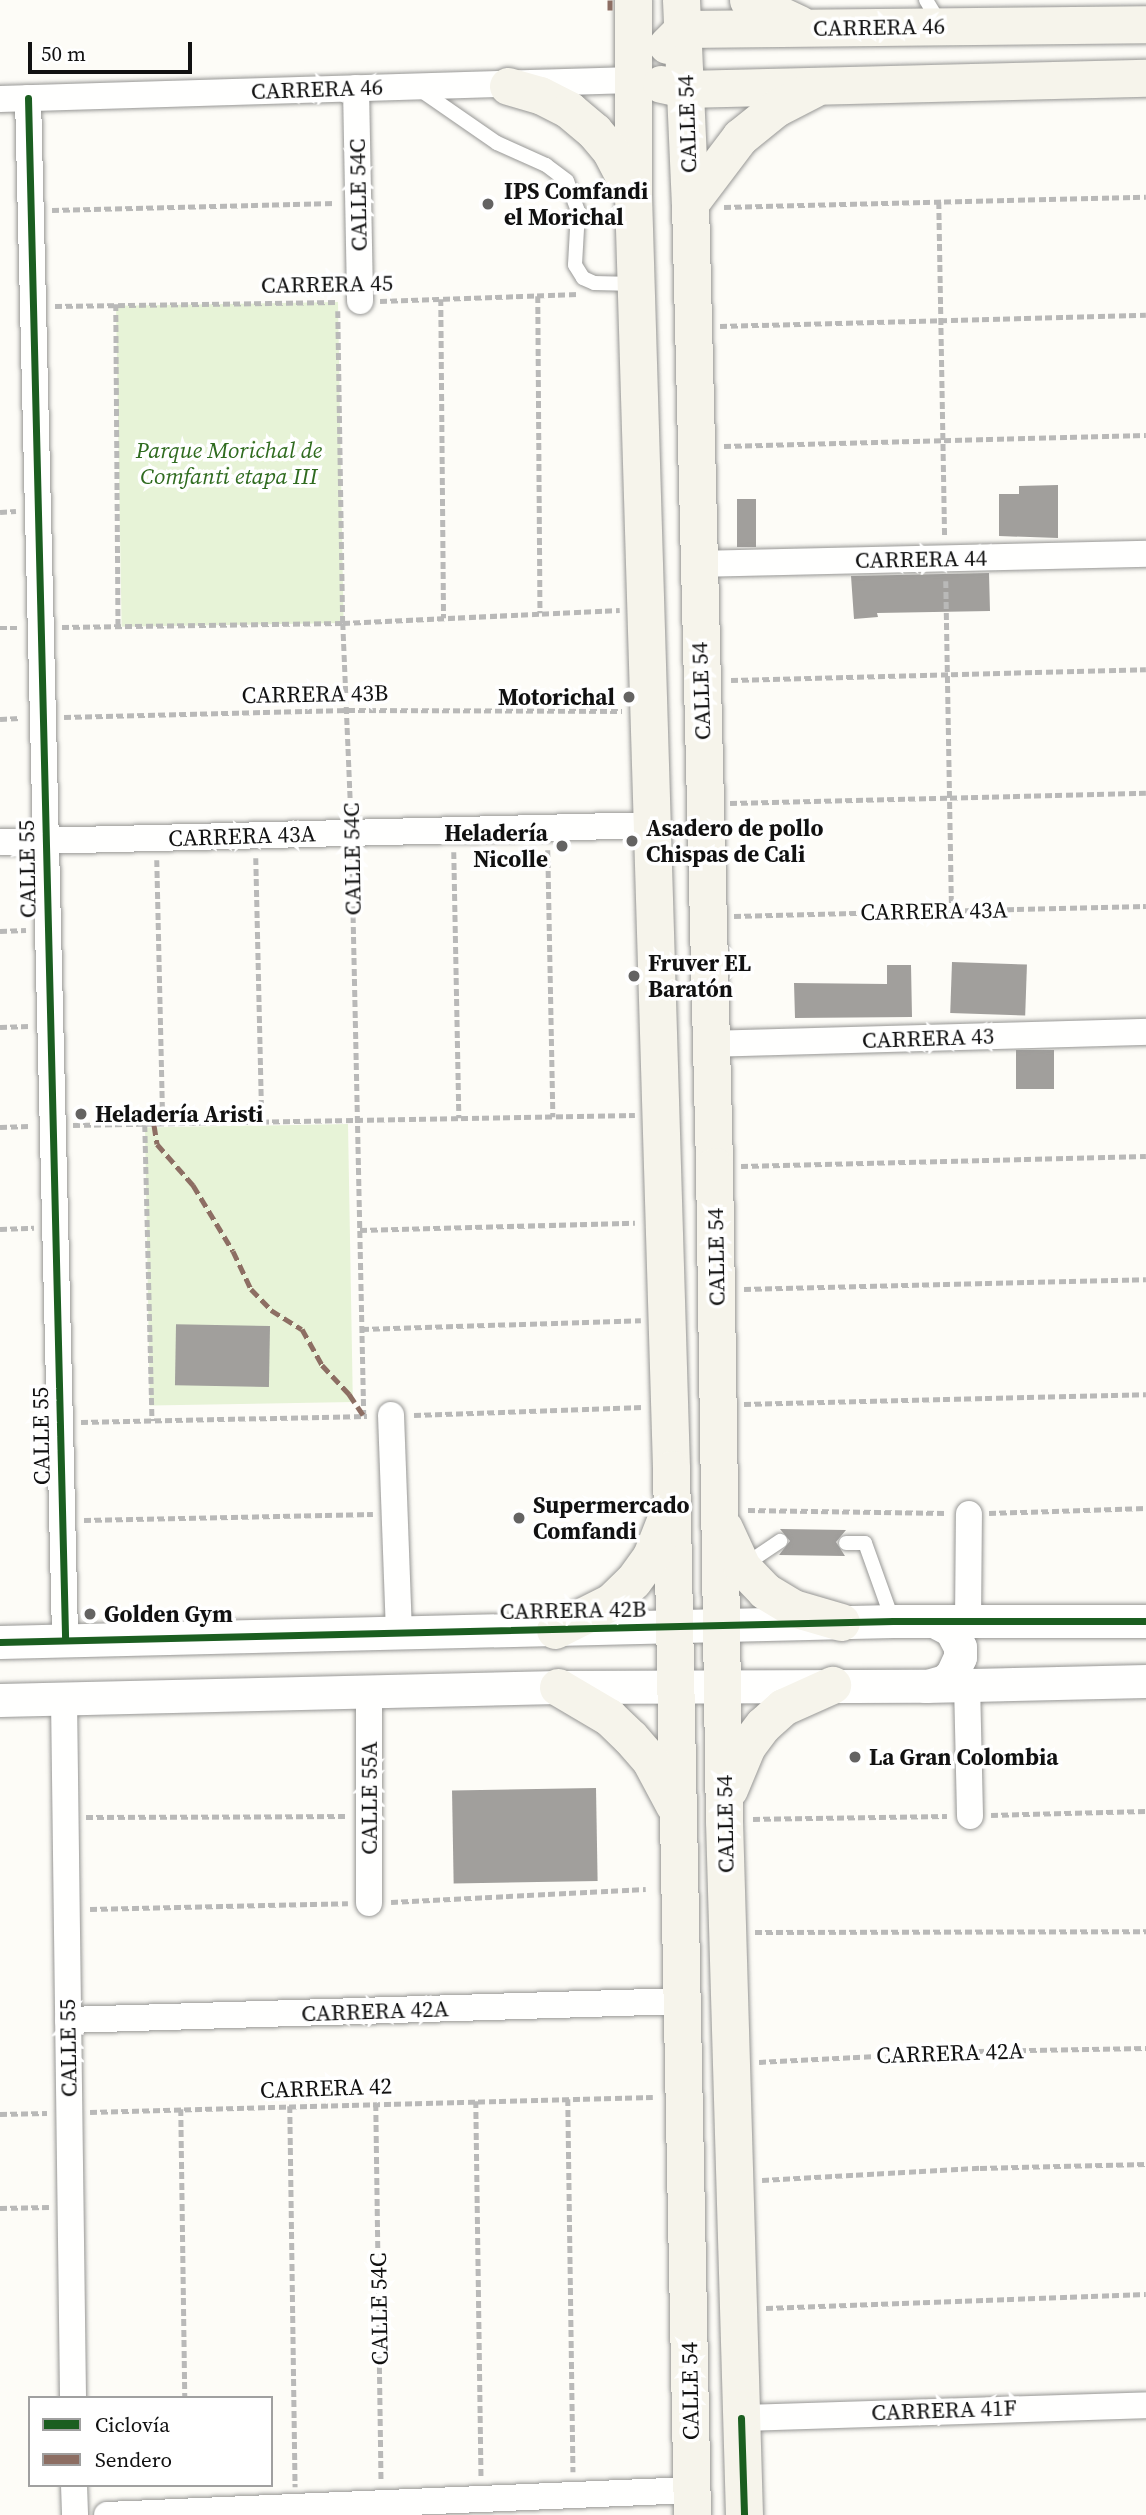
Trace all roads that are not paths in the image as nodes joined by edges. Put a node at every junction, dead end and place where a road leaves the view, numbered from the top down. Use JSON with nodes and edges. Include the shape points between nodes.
{"nodes":[{"id":1,"x":634,"y":0,"type":"edge"},
{"id":2,"x":748,"y":0,"type":"edge"},
{"id":3,"x":934,"y":13,"type":"edge"},
{"id":4,"x":682,"y":15,"type":"edge"},
{"id":5,"x":1146,"y":24,"type":"edge"},
{"id":6,"x":1053,"y":25,"type":"junction"},
{"id":7,"x":824,"y":28,"type":"junction"},
{"id":8,"x":1146,"y":78,"type":"edge"},
{"id":9,"x":634,"y":80,"type":"junction"},
{"id":10,"x":1055,"y":80,"type":"junction"},
{"id":11,"x":822,"y":85,"type":"junction"},
{"id":12,"x":415,"y":86,"type":"junction"},
{"id":13,"x":508,"y":86,"type":"junction"},
{"id":14,"x":356,"y":88,"type":"junction"},
{"id":15,"x":685,"y":89,"type":"junction"},
{"id":16,"x":28,"y":98,"type":"junction"},
{"id":17,"x":0,"y":99,"type":"edge"},
{"id":18,"x":633,"y":195,"type":"junction"},
{"id":19,"x":700,"y":205,"type":"junction"},
{"id":20,"x":636,"y":284,"type":"junction"},
{"id":21,"x":349,"y":302,"type":"road end"},
{"id":22,"x":1146,"y":554,"type":"edge"},
{"id":23,"x":696,"y":564,"type":"junction"},
{"id":24,"x":652,"y":825,"type":"junction"},
{"id":25,"x":46,"y":840,"type":"junction"},
{"id":26,"x":0,"y":842,"type":"edge"},
{"id":27,"x":1146,"y":1032,"type":"edge"},
{"id":28,"x":710,"y":1044,"type":"junction"},
{"id":29,"x":391,"y":1415,"type":"road end"},
{"id":30,"x":671,"y":1469,"type":"junction"},
{"id":31,"x":728,"y":1510,"type":"junction"},
{"id":32,"x":969,"y":1514,"type":"road end"},
{"id":33,"x":780,"y":1541,"type":"dead end"},
{"id":34,"x":846,"y":1543,"type":"dead end"},
{"id":35,"x":742,"y":1567,"type":"junction"},
{"id":36,"x":893,"y":1621,"type":"junction"},
{"id":37,"x":934,"y":1621,"type":"junction"},
{"id":38,"x":1146,"y":1621,"type":"edge"},
{"id":39,"x":841,"y":1622,"type":"junction"},
{"id":40,"x":968,"y":1622,"type":"junction"},
{"id":41,"x":722,"y":1626,"type":"junction"},
{"id":42,"x":672,"y":1628,"type":"junction"},
{"id":43,"x":555,"y":1630,"type":"junction"},
{"id":44,"x":399,"y":1633,"type":"junction"},
{"id":45,"x":65,"y":1639,"type":"junction"},
{"id":46,"x":0,"y":1642,"type":"edge"},
{"id":47,"x":1146,"y":1681,"type":"edge"},
{"id":48,"x":967,"y":1683,"type":"junction"},
{"id":49,"x":832,"y":1685,"type":"junction"},
{"id":50,"x":925,"y":1686,"type":"junction"},
{"id":51,"x":558,"y":1687,"type":"junction"},
{"id":52,"x":723,"y":1687,"type":"junction"},
{"id":53,"x":674,"y":1688,"type":"junction"},
{"id":54,"x":369,"y":1692,"type":"junction"},
{"id":55,"x":64,"y":1699,"type":"junction"},
{"id":56,"x":0,"y":1700,"type":"edge"},
{"id":57,"x":678,"y":1814,"type":"junction"},
{"id":58,"x":970,"y":1815,"type":"road end"},
{"id":59,"x":724,"y":1821,"type":"junction"},
{"id":60,"x":369,"y":1903,"type":"dead end"},
{"id":61,"x":682,"y":2001,"type":"junction"},
{"id":62,"x":68,"y":2020,"type":"junction"},
{"id":63,"x":73,"y":2396,"type":"edge"},
{"id":64,"x":1146,"y":2405,"type":"edge"},
{"id":65,"x":741,"y":2418,"type":"junction"},
{"id":66,"x":74,"y":2487,"type":"edge"},
{"id":67,"x":692,"y":2503,"type":"edge"},
{"id":68,"x":75,"y":2515,"type":"edge"},
{"id":69,"x":107,"y":2515,"type":"edge"},
{"id":70,"x":744,"y":2515,"type":"edge"}],
"edges":[{"from":1,"to":9,"type":"main road","name":"CALLE 54"},
{"from":2,"to":7,"type":"main road","via":[[793,23]]},
{"from":3,"to":6,"type":"main road","name":"CARRERA 46"},
{"from":3,"to":7,"type":"main road","name":"CARRERA 46"},
{"from":4,"to":7,"type":"main road","name":"CARRERA 46"},
{"from":4,"to":9,"type":"main road"},
{"from":4,"to":15,"type":"main road","name":"CALLE 54"},
{"from":5,"to":6,"type":"main road","name":"CARRERA 46"},
{"from":6,"to":10,"type":"main road","via":[[1062,52]]},
{"from":8,"to":10,"type":"main road","name":"CARRERA 46"},
{"from":9,"to":13,"type":"street","name":"CARRERA 46"},
{"from":9,"to":15,"type":"main road","name":"CARRERA 46"},
{"from":9,"to":18,"type":"main road","name":"CALLE 54"},
{"from":10,"to":11,"type":"main road","name":"CARRERA 46"},
{"from":11,"to":15,"type":"main road","name":"CARRERA 46"},
{"from":11,"to":19,"type":"main road","via":[[776,108],[740,137]]},
{"from":12,"to":13,"type":"street","name":"CARRERA 46"},
{"from":12,"to":14,"type":"street","name":"CARRERA 46"},
{"from":12,"to":20,"type":"lane","via":[[497,144],[546,164],[567,181],[578,211],[575,265],[583,278],[594,283]]},
{"from":13,"to":18,"type":"main road","via":[[569,110],[594,131],[610,150]]},
{"from":14,"to":16,"type":"street","name":"CARRERA 46"},
{"from":14,"to":21,"type":"street","name":"CALLE 54C"},
{"from":15,"to":19,"type":"main road","name":"CALLE 54"},
{"from":16,"to":17,"type":"street","name":"CARRERA 46"},
{"from":16,"to":25,"type":"street","name":"CALLE 55"},
{"from":18,"to":20,"type":"main road","name":"CALLE 54"},
{"from":19,"to":23,"type":"main road","name":"CALLE 54"},
{"from":20,"to":24,"type":"main road","name":"CALLE 54"},
{"from":22,"to":23,"type":"street","name":"CARRERA 44"},
{"from":23,"to":28,"type":"main road","name":"CALLE 54"},
{"from":24,"to":25,"type":"street","name":"CARRERA 43A"},
{"from":24,"to":30,"type":"main road","name":"CALLE 54"},
{"from":25,"to":26,"type":"street","name":"CARRERA 43A"},
{"from":25,"to":45,"type":"street","name":"CALLE 55"},
{"from":27,"to":28,"type":"street","name":"CARRERA 43"},
{"from":28,"to":31,"type":"main road","name":"CALLE 54"},
{"from":29,"to":44,"type":"street"},
{"from":30,"to":42,"type":"main road","name":"CALLE 54"},
{"from":30,"to":43,"type":"main road","via":[[663,1529],[639,1573],[611,1602]]},
{"from":31,"to":35,"type":"main road","via":[[727,1540]]},
{"from":31,"to":41,"type":"main road","name":"CALLE 54"},
{"from":32,"to":40,"type":"street"},
{"from":33,"to":35,"type":"lane"},
{"from":34,"to":36,"type":"lane","via":[[865,1543]]},
{"from":35,"to":39,"type":"main road","via":[[778,1601]]},
{"from":36,"to":37,"type":"street","name":"CARRERA 42B"},
{"from":36,"to":39,"type":"street","name":"CARRERA 42B"},
{"from":37,"to":40,"type":"street","name":"CARRERA 42B"},
{"from":37,"to":50,"type":"street","via":[[957,1638],[960,1657],[945,1681]]},
{"from":38,"to":40,"type":"street","name":"CARRERA 42B"},
{"from":39,"to":41,"type":"street","name":"CARRERA 42B"},
{"from":41,"to":42,"type":"street","name":"CARRERA 42B"},
{"from":41,"to":52,"type":"main road","name":"CALLE 54"},
{"from":42,"to":43,"type":"street","name":"CARRERA 42B"},
{"from":42,"to":53,"type":"main road","name":"CALLE 54"},
{"from":43,"to":44,"type":"street","name":"CARRERA 42B"},
{"from":44,"to":45,"type":"street","name":"CARRERA 42B"},
{"from":45,"to":46,"type":"street","name":"CARRERA 42B"},
{"from":47,"to":48,"type":"street"},
{"from":48,"to":50,"type":"street"},
{"from":48,"to":58,"type":"street"},
{"from":49,"to":50,"type":"street"},
{"from":49,"to":52,"type":"street"},
{"from":49,"to":59,"type":"main road","via":[[783,1707],[763,1725],[734,1769]]},
{"from":51,"to":53,"type":"street"},
{"from":51,"to":54,"type":"street"},
{"from":51,"to":57,"type":"main road","via":[[609,1717],[630,1737],[666,1785]]},
{"from":52,"to":53,"type":"street"},
{"from":52,"to":59,"type":"main road","name":"CALLE 54"},
{"from":53,"to":57,"type":"main road","name":"CALLE 54"},
{"from":54,"to":55,"type":"street"},
{"from":54,"to":60,"type":"street","name":"CALLE 55A"},
{"from":55,"to":56,"type":"street"},
{"from":55,"to":62,"type":"street","name":"CALLE 55"},
{"from":57,"to":61,"type":"main road","name":"CALLE 54"},
{"from":59,"to":65,"type":"main road","name":"CALLE 54"},
{"from":61,"to":62,"type":"street","name":"CARRERA 42A"},
{"from":61,"to":67,"type":"main road","name":"CALLE 54"},
{"from":62,"to":63,"type":"street","name":"CALLE 55"},
{"from":64,"to":65,"type":"street","name":"CARRERA 41F"},
{"from":65,"to":70,"type":"main road","name":"CALLE 54"},
{"from":66,"to":68,"type":"street"},
{"from":67,"to":69,"type":"street","via":[[573,2495]]}]}
